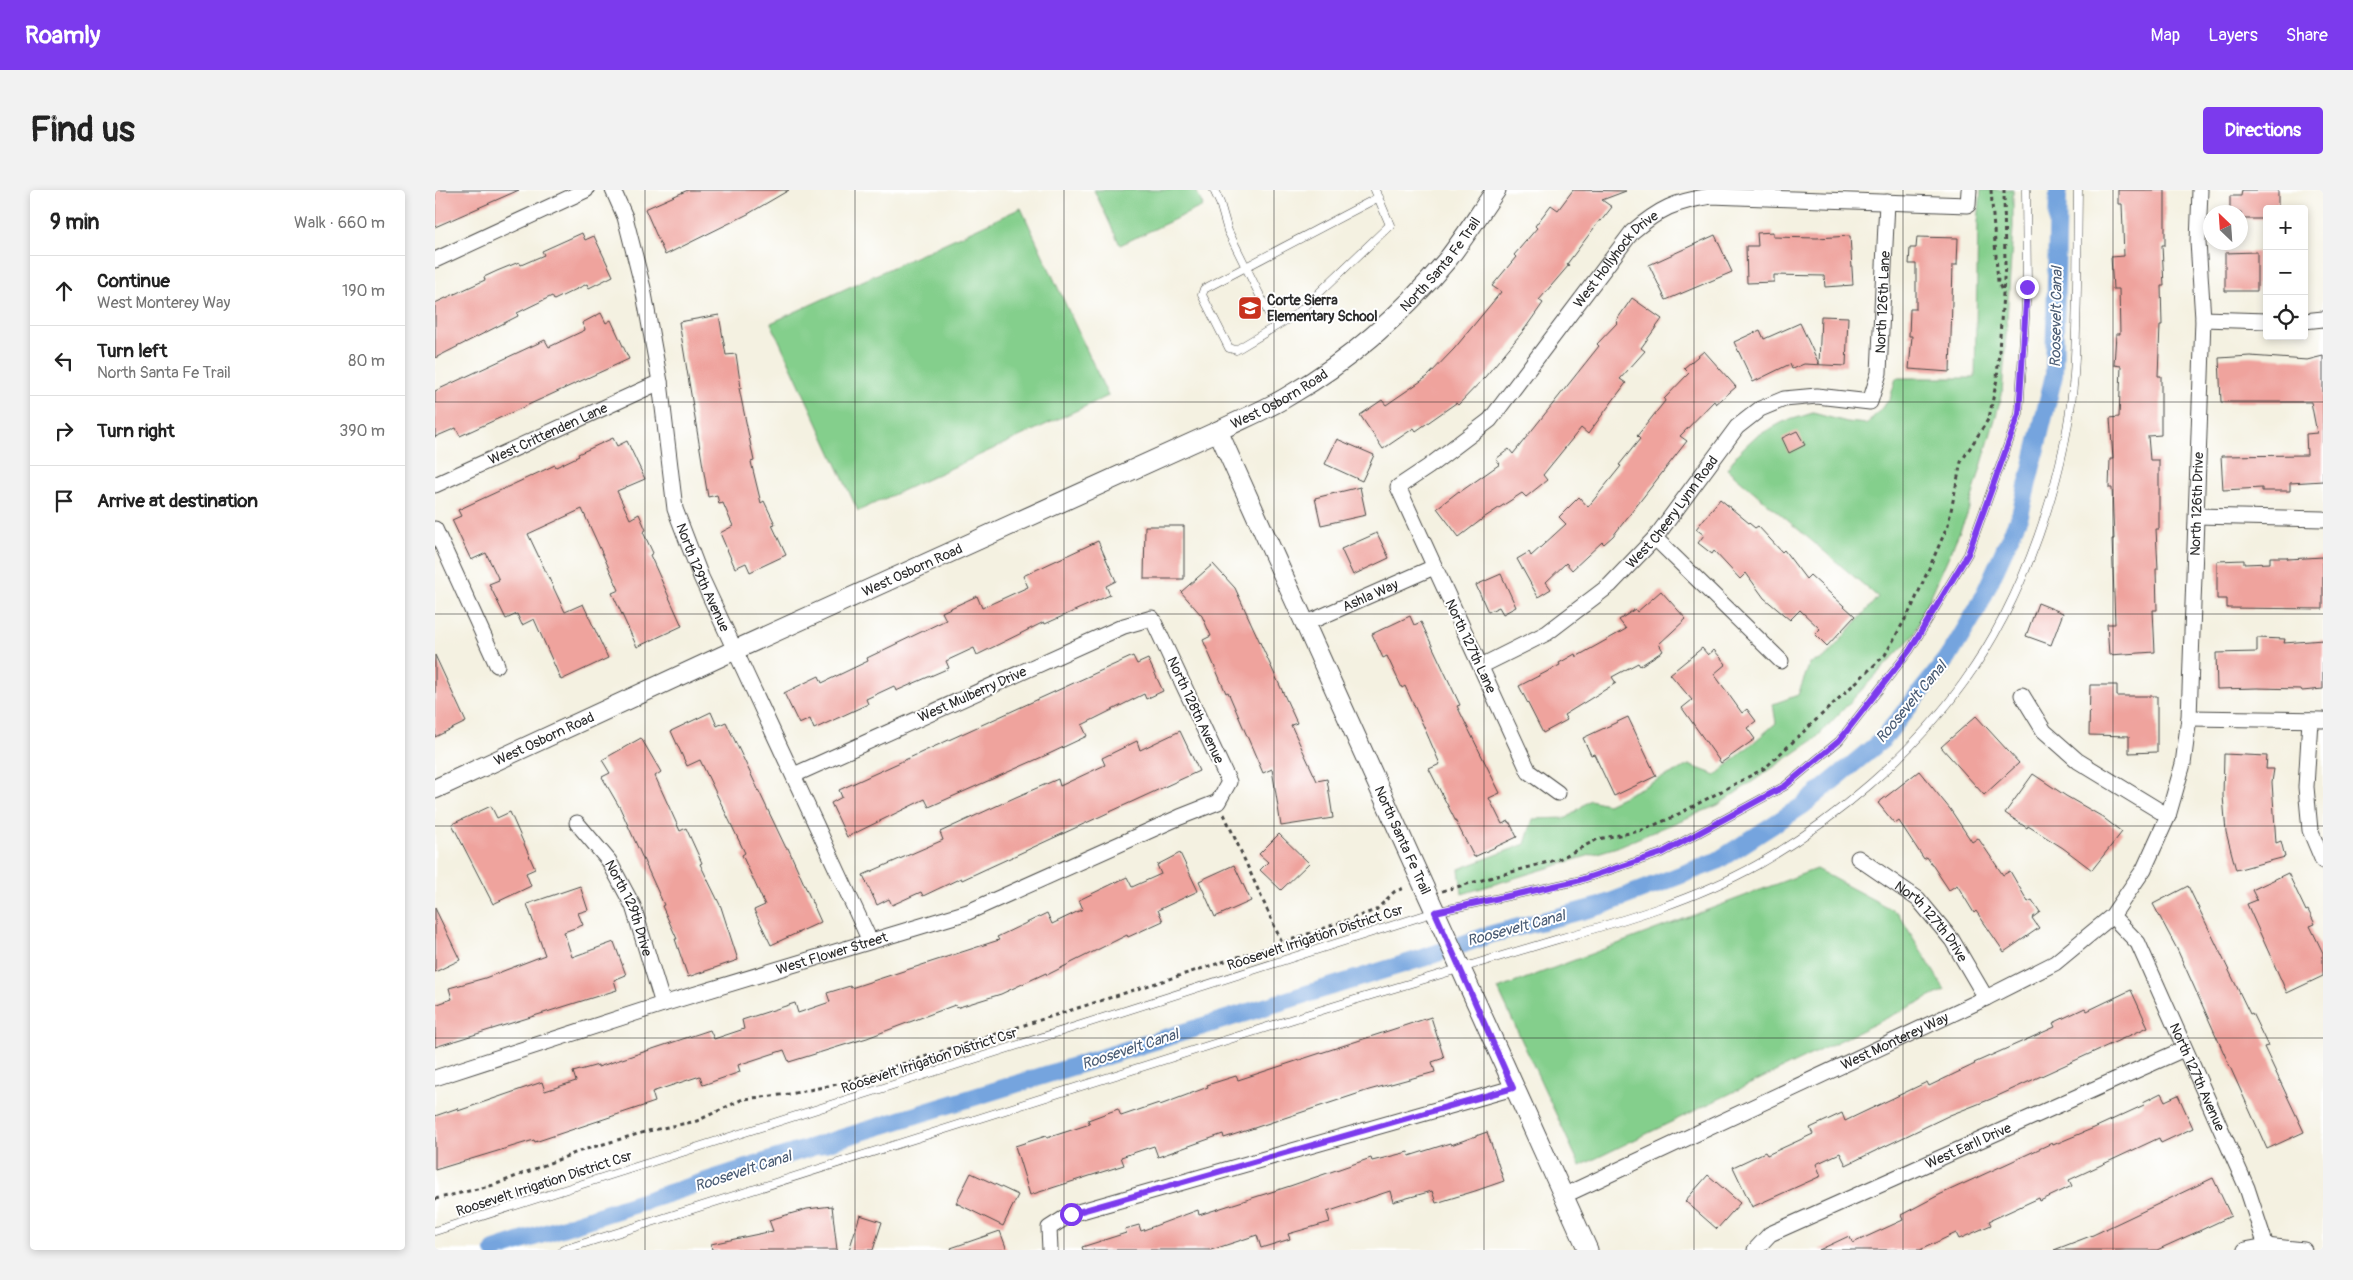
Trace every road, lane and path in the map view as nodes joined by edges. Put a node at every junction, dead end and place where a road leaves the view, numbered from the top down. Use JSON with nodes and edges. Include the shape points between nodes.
{"nodes":[{"id":1,"x":586,"y":190,"type":"edge"},
{"id":2,"x":613,"y":190,"type":"edge"},
{"id":3,"x":1214,"y":190,"type":"edge"},
{"id":4,"x":1496,"y":190,"type":"edge"},
{"id":5,"x":1991,"y":190,"type":"edge"},
{"id":6,"x":2004,"y":190,"type":"edge"},
{"id":7,"x":2026,"y":190,"type":"edge"},
{"id":8,"x":2078,"y":190,"type":"edge"},
{"id":9,"x":2200,"y":190,"type":"edge"},
{"id":10,"x":1377,"y":194,"type":"edge"},
{"id":11,"x":1968,"y":197,"type":"edge"},
{"id":12,"x":1887,"y":202,"type":"junction"},
{"id":13,"x":435,"y":260,"type":"edge"},
{"id":14,"x":1245,"y":266,"type":"junction"},
{"id":15,"x":2003,"y":294,"type":"junction"},
{"id":16,"x":2203,"y":319,"type":"junction"},
{"id":17,"x":2323,"y":319,"type":"edge"},
{"id":18,"x":2263,"y":321,"type":"edge"},
{"id":19,"x":2308,"y":321,"type":"edge"},
{"id":20,"x":1275,"y":326,"type":"junction"},
{"id":21,"x":1379,"y":331,"type":"joint"},
{"id":22,"x":660,"y":382,"type":"junction"},
{"id":23,"x":1870,"y":402,"type":"joint"},
{"id":24,"x":1219,"y":431,"type":"junction"},
{"id":25,"x":435,"y":485,"type":"edge"},
{"id":26,"x":1398,"y":487,"type":"joint"},
{"id":27,"x":2197,"y":516,"type":"junction"},
{"id":28,"x":2323,"y":519,"type":"edge"},
{"id":29,"x":435,"y":529,"type":"edge"},
{"id":30,"x":1655,"y":538,"type":"junction"},
{"id":31,"x":1434,"y":567,"type":"junction"},
{"id":32,"x":1153,"y":618,"type":"joint"},
{"id":33,"x":1307,"y":622,"type":"junction"},
{"id":34,"x":735,"y":650,"type":"junction"},
{"id":35,"x":1781,"y":661,"type":"dead end"},
{"id":36,"x":497,"y":665,"type":"dead end"},
{"id":37,"x":1481,"y":666,"type":"junction"},
{"id":38,"x":2022,"y":695,"type":"dead end"},
{"id":39,"x":2189,"y":718,"type":"junction"},
{"id":40,"x":2316,"y":720,"type":"edge"},
{"id":41,"x":794,"y":775,"type":"junction"},
{"id":42,"x":435,"y":789,"type":"edge"},
{"id":43,"x":1558,"y":793,"type":"dead end"},
{"id":44,"x":1219,"y":802,"type":"junction"},
{"id":45,"x":2168,"y":816,"type":"junction"},
{"id":46,"x":577,"y":823,"type":"dead end"},
{"id":47,"x":1858,"y":858,"type":"dead end"},
{"id":48,"x":2323,"y":861,"type":"edge"},
{"id":49,"x":1431,"y":902,"type":"junction"},
{"id":50,"x":2112,"y":916,"type":"junction"},
{"id":51,"x":870,"y":941,"type":"junction"},
{"id":52,"x":1282,"y":943,"type":"junction"},
{"id":53,"x":1458,"y":964,"type":"junction"},
{"id":54,"x":1987,"y":998,"type":"junction"},
{"id":55,"x":663,"y":1004,"type":"junction"},
{"id":56,"x":2185,"y":1049,"type":"junction"},
{"id":57,"x":435,"y":1078,"type":"edge"},
{"id":58,"x":1513,"y":1088,"type":"junction"},
{"id":59,"x":1563,"y":1196,"type":"junction"},
{"id":60,"x":435,"y":1199,"type":"edge"},
{"id":61,"x":435,"y":1231,"type":"edge"},
{"id":62,"x":2266,"y":1246,"type":"junction"},
{"id":63,"x":563,"y":1250,"type":"edge"},
{"id":64,"x":1049,"y":1250,"type":"edge"},
{"id":65,"x":1588,"y":1250,"type":"edge"},
{"id":66,"x":1755,"y":1250,"type":"edge"},
{"id":67,"x":2245,"y":1250,"type":"edge"},
{"id":68,"x":2304,"y":1250,"type":"edge"}],
"edges":[{"from":1,"to":13,"type":"street"},
{"from":2,"to":22,"type":"street","name":"North 129th Avenue","via":[[625,217],[643,288]]},
{"from":3,"to":14,"type":"lane","via":[[1227,231]]},
{"from":4,"to":21,"type":"street","name":"North Santa Fe Trail","via":[[1449,257]]},
{"from":5,"to":15,"type":"path","via":[[1999,282]]},
{"from":6,"to":15,"type":"path"},
{"from":7,"to":49,"type":"lane","name":"Roosevelt Irrigation District Csr","via":[[2027,287],[2019,414],[1968,554],[1910,650],[1839,741],[1785,786],[1662,853],[1577,881]]},
{"from":8,"to":53,"type":"lane","via":[[2074,375],[2065,440],[2052,497],[2014,594],[1989,645],[1963,684],[1926,730],[1869,784],[1818,825],[1760,863],[1683,900],[1644,914]]},
{"from":9,"to":16,"type":"street","name":"North 126th Drive","via":[[2198,242]]},
{"from":10,"to":14,"type":"lane"},
{"from":10,"to":20,"type":"lane","via":[[1390,225],[1298,312]]},
{"from":11,"to":12,"type":"street","name":"West Hollyhock Drive"},
{"from":12,"to":23,"type":"street","name":"North 126th Lane","via":[[1879,373]]},
{"from":12,"to":26,"type":"street","name":"West Hollyhock Drive","via":[[1711,196],[1680,201],[1655,213],[1631,232],[1490,420]]},
{"from":14,"to":20,"type":"lane"},
{"from":14,"to":20,"type":"lane","via":[[1203,289],[1202,294],[1229,348],[1236,350]]},
{"from":15,"to":49,"type":"path","via":[[1997,379],[1989,418],[1961,462],[1948,524],[1912,607],[1885,656],[1765,768],[1640,831],[1598,839],[1559,859]]},
{"from":16,"to":18,"type":"street"},
{"from":16,"to":27,"type":"street","name":"North 126th Drive"},
{"from":17,"to":19,"type":"street"},
{"from":21,"to":24,"type":"street","name":"West Osborn Road","via":[[1337,365],[1289,396]]},
{"from":22,"to":25,"type":"street","name":"West Crittenden Lane"},
{"from":22,"to":34,"type":"street","name":"North 129th Avenue","via":[[675,509],[701,577]]},
{"from":23,"to":30,"type":"street","name":"West Cheery Lynn Road","via":[[1817,396],[1784,399],[1760,409],[1737,427]]},
{"from":24,"to":33,"type":"street","name":"North Santa Fe Trail"},
{"from":24,"to":34,"type":"street","name":"West Osborn Road"},
{"from":26,"to":31,"type":"street","name":"North 127th Lane"},
{"from":27,"to":28,"type":"street"},
{"from":27,"to":39,"type":"street","name":"North 126th Drive"},
{"from":29,"to":36,"type":"street"},
{"from":30,"to":35,"type":"street"},
{"from":30,"to":37,"type":"street","name":"West Cheery Lynn Road","via":[[1610,585],[1547,633]]},
{"from":31,"to":33,"type":"street","name":"Ashla Way"},
{"from":31,"to":37,"type":"street","name":"North 127th Lane"},
{"from":32,"to":41,"type":"street","name":"West Mulberry Drive","via":[[1124,626]]},
{"from":32,"to":44,"type":"street","name":"North 128th Avenue","via":[[1229,782]]},
{"from":33,"to":49,"type":"street","name":"North Santa Fe Trail"},
{"from":34,"to":41,"type":"street","name":"North 129th Avenue"},
{"from":34,"to":42,"type":"street","name":"West Osborn Road"},
{"from":37,"to":43,"type":"street","name":"North 127th Lane","via":[[1529,772]]},
{"from":38,"to":45,"type":"street","via":[[2044,731],[2078,761]]},
{"from":39,"to":40,"type":"street"},
{"from":39,"to":45,"type":"street","name":"North 126th Drive","via":[[2183,764]]},
{"from":40,"to":48,"type":"street","via":[[2306,787],[2310,830]]},
{"from":41,"to":51,"type":"street","name":"North 129th Avenue"},
{"from":44,"to":51,"type":"street","name":"West Flower Street","via":[[969,912]]},
{"from":44,"to":52,"type":"path"},
{"from":45,"to":50,"type":"street","name":"West Monterey Way","via":[[2144,869]]},
{"from":46,"to":55,"type":"street","name":"North 129th Drive","via":[[609,861],[633,906]]},
{"from":47,"to":54,"type":"street","name":"North 127th Drive","via":[[1918,899],[1953,940]]},
{"from":49,"to":52,"type":"path","via":[[1394,892],[1376,910]]},
{"from":49,"to":53,"type":"street","name":"North Santa Fe Trail"},
{"from":49,"to":61,"type":"lane","name":"Roosevelt Irrigation District Csr"},
{"from":50,"to":54,"type":"street","name":"West Monterey Way","via":[[2055,963]]},
{"from":50,"to":56,"type":"street","name":"North 127th Avenue","via":[[2138,943]]},
{"from":51,"to":55,"type":"street","name":"West Flower Street"},
{"from":52,"to":60,"type":"path","via":[[842,1083],[790,1094],[743,1099],[697,1121],[648,1130],[580,1151],[495,1185]]},
{"from":53,"to":58,"type":"street","name":"North Santa Fe Trail"},
{"from":53,"to":63,"type":"lane"},
{"from":54,"to":59,"type":"street","name":"West Monterey Way"},
{"from":55,"to":57,"type":"street","name":"West Flower Street"},
{"from":56,"to":62,"type":"street","name":"North 127th Avenue","via":[[2247,1188]]},
{"from":56,"to":66,"type":"street","name":"West Earll Drive","via":[[1770,1234]]},
{"from":58,"to":59,"type":"street","name":"North Santa Fe Trail"},
{"from":58,"to":64,"type":"street","via":[[1071,1214],[1049,1228]]},
{"from":59,"to":65,"type":"street","name":"North Santa Fe Trail"},
{"from":62,"to":67,"type":"street"},
{"from":62,"to":68,"type":"street"}]}
